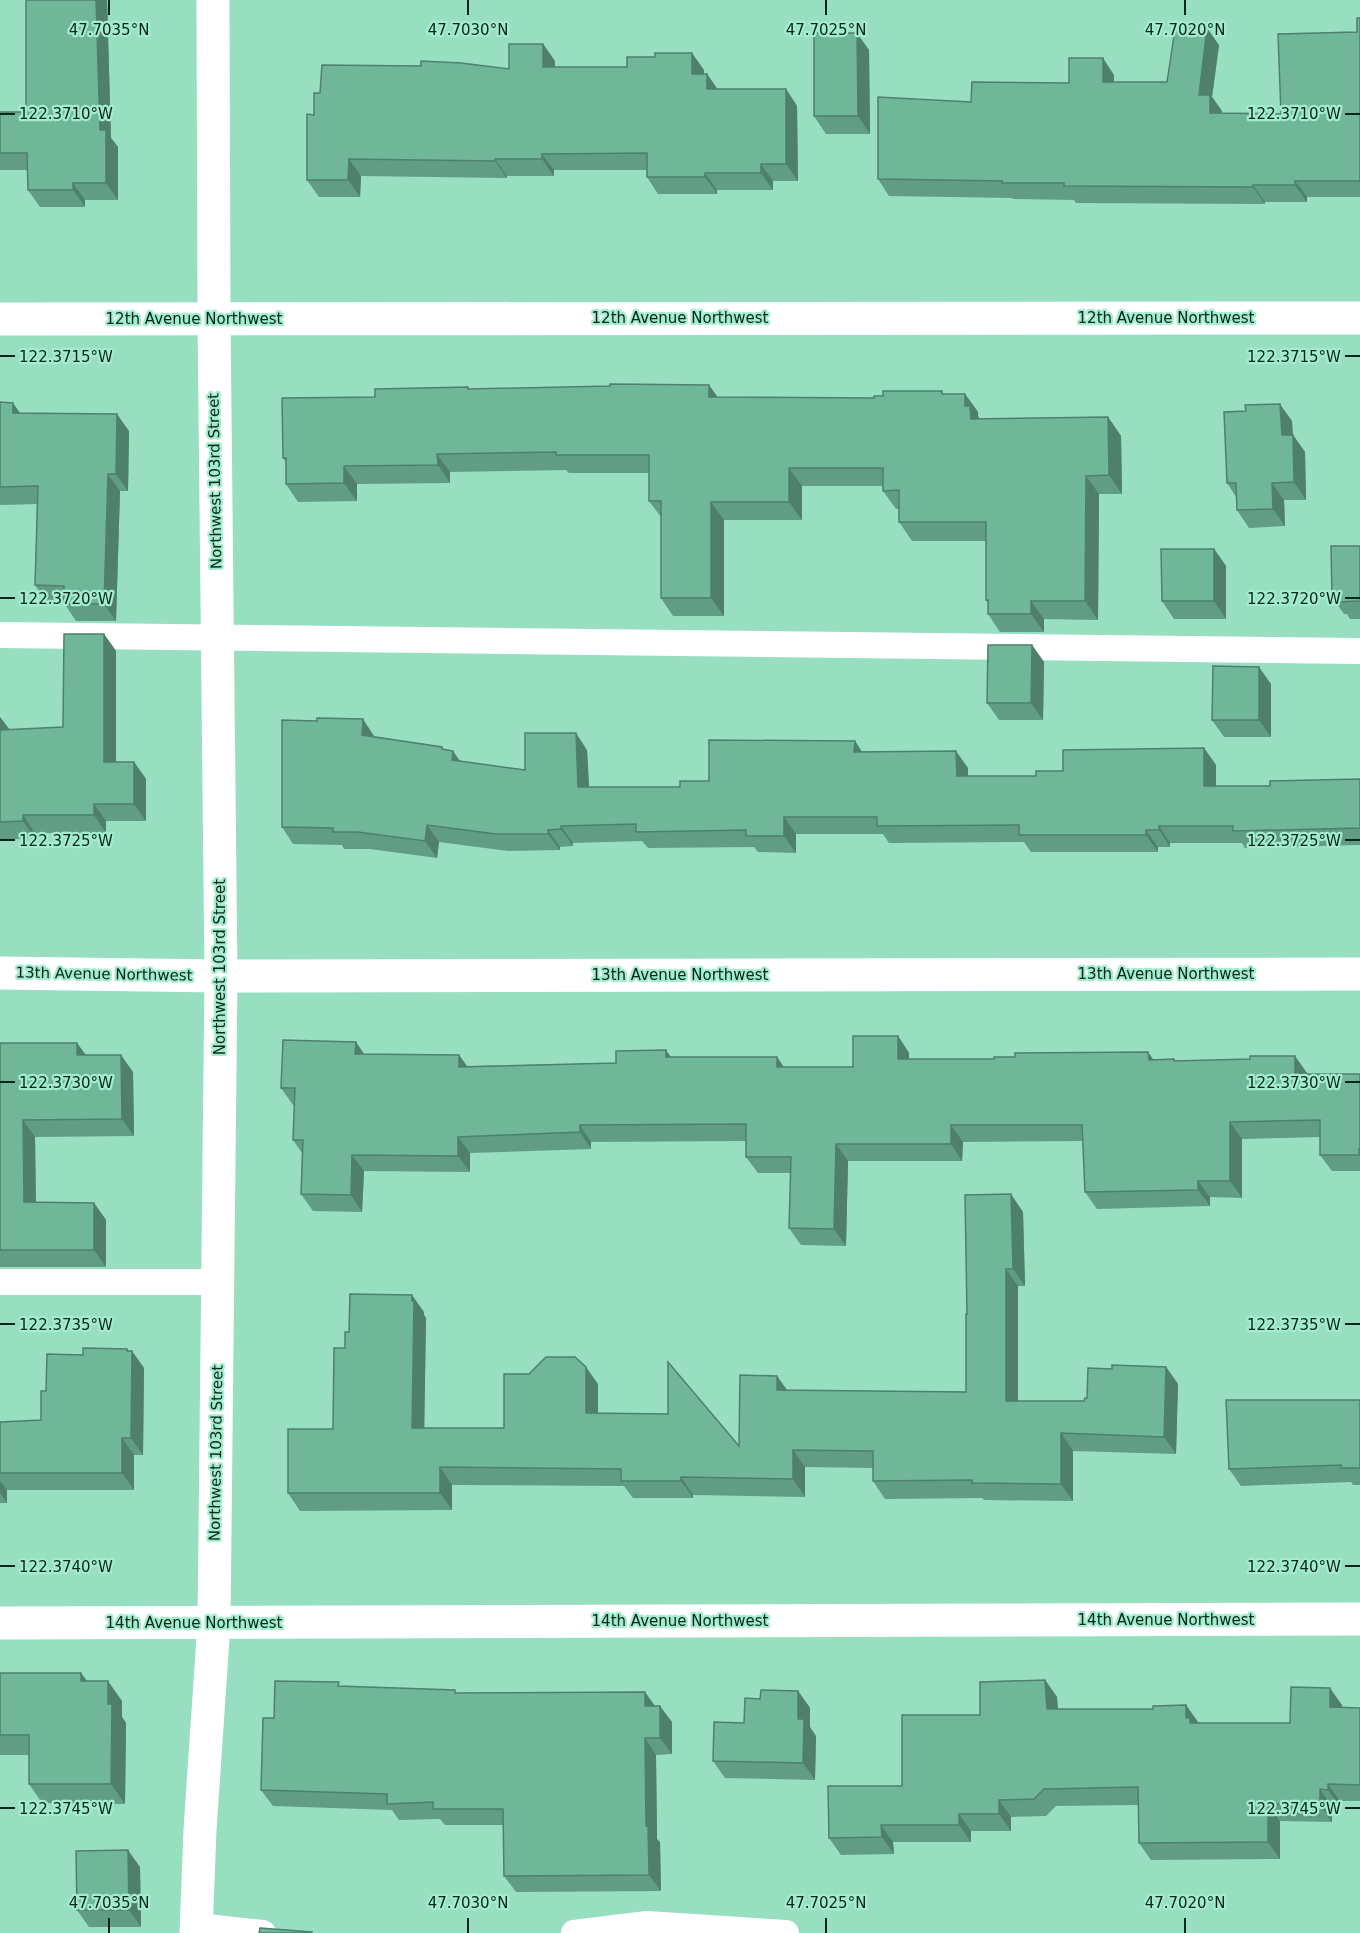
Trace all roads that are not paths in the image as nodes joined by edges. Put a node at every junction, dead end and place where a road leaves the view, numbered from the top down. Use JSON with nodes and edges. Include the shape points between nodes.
{"nodes":[{"id":1,"x":213,"y":0,"type":"edge"},
{"id":2,"x":1360,"y":318,"type":"edge"},
{"id":3,"x":0,"y":319,"type":"edge"},
{"id":4,"x":214,"y":319,"type":"junction"},
{"id":5,"x":0,"y":635,"type":"edge"},
{"id":6,"x":217,"y":636,"type":"junction"},
{"id":7,"x":1360,"y":651,"type":"edge"},
{"id":8,"x":0,"y":973,"type":"edge"},
{"id":9,"x":1360,"y":974,"type":"edge"},
{"id":10,"x":221,"y":976,"type":"junction"},
{"id":11,"x":0,"y":1282,"type":"edge"},
{"id":12,"x":218,"y":1282,"type":"junction"},
{"id":13,"x":1360,"y":1619,"type":"edge"},
{"id":14,"x":0,"y":1623,"type":"edge"},
{"id":15,"x":214,"y":1623,"type":"junction"},
{"id":16,"x":197,"y":1930,"type":"edge"},
{"id":17,"x":263,"y":1933,"type":"edge"},
{"id":18,"x":574,"y":1933,"type":"edge"},
{"id":19,"x":786,"y":1933,"type":"edge"}],
"edges":[{"from":1,"to":4,"type":"street","name":"Northwest 103rd Street"},
{"from":2,"to":4,"type":"street","name":"12th Avenue Northwest"},
{"from":3,"to":4,"type":"street","name":"12th Avenue Northwest"},
{"from":4,"to":6,"type":"street","name":"Northwest 103rd Street"},
{"from":5,"to":6,"type":"lane"},
{"from":6,"to":7,"type":"lane"},
{"from":6,"to":10,"type":"street","name":"Northwest 103rd Street"},
{"from":8,"to":10,"type":"street","name":"13th Avenue Northwest"},
{"from":9,"to":10,"type":"street","name":"13th Avenue Northwest"},
{"from":10,"to":12,"type":"street","name":"Northwest 103rd Street"},
{"from":11,"to":12,"type":"lane"},
{"from":12,"to":15,"type":"street","name":"Northwest 103rd Street"},
{"from":13,"to":15,"type":"street","name":"14th Avenue Northwest"},
{"from":14,"to":15,"type":"street","name":"14th Avenue Northwest"},
{"from":15,"to":16,"type":"street","name":"Northwest 103rd Street"},
{"from":16,"to":17,"type":"lane"},
{"from":18,"to":19,"type":"lane","via":[[647,1924]]}]}
